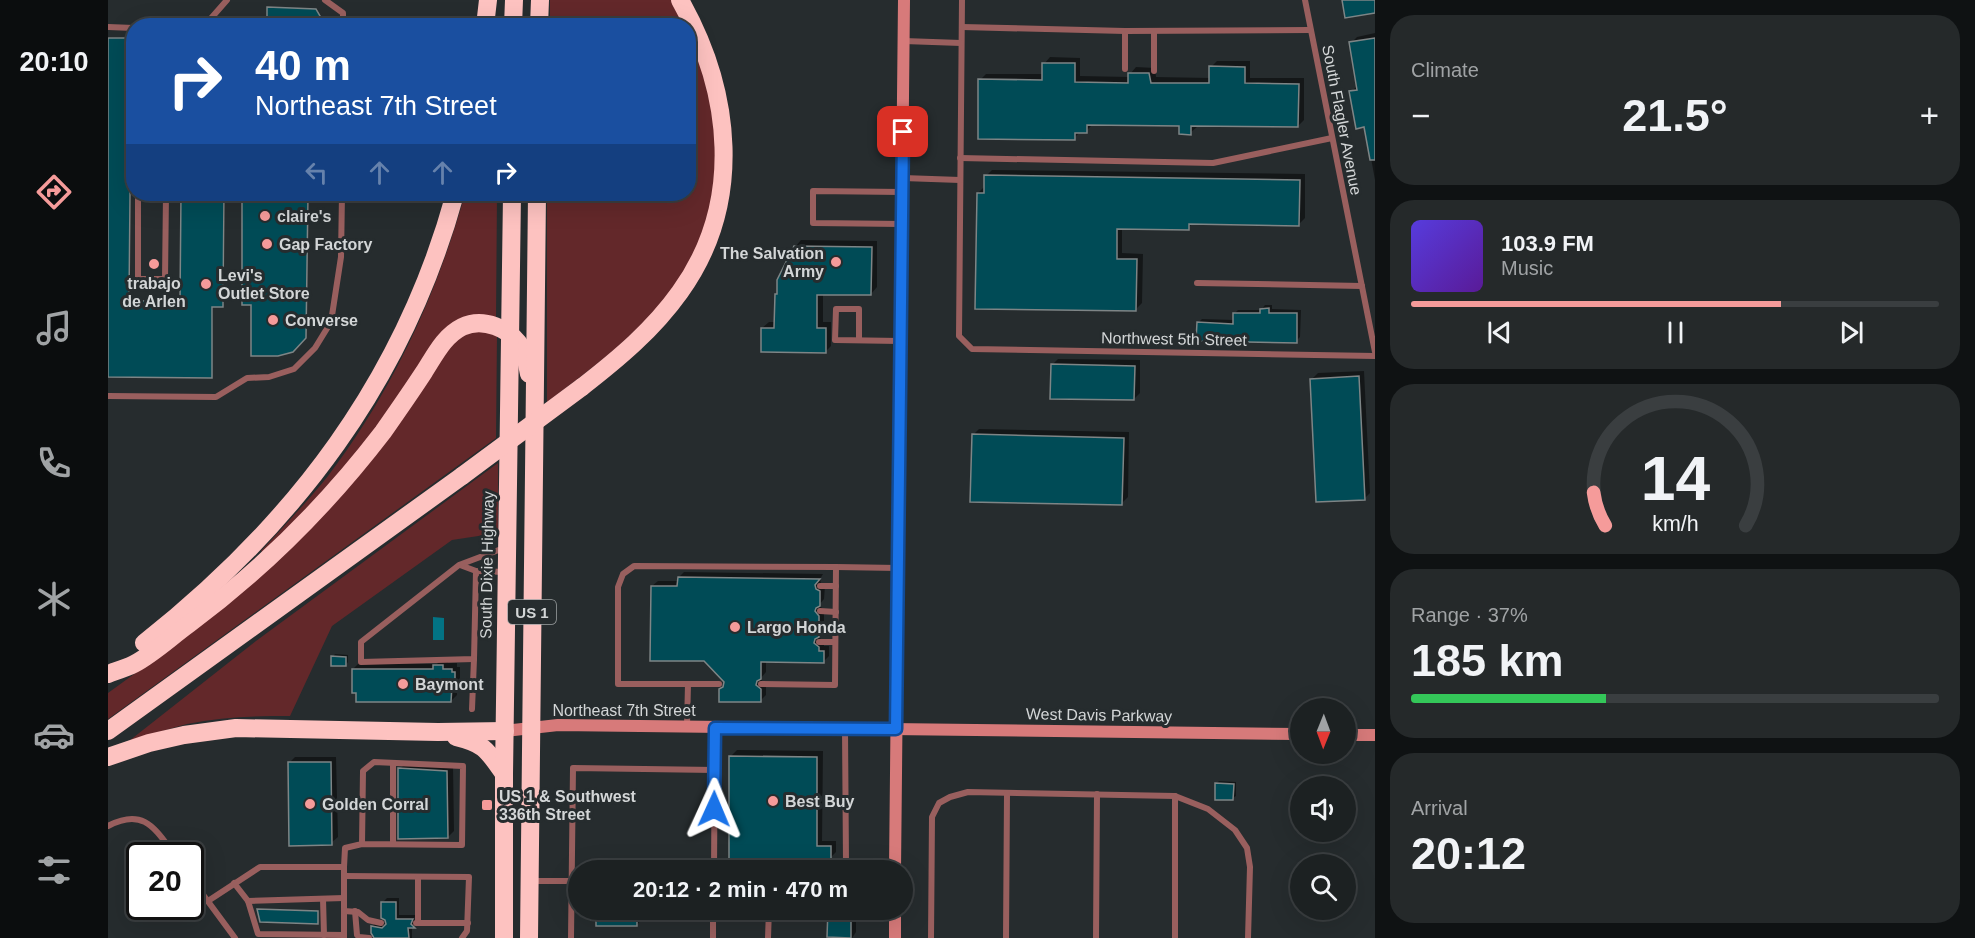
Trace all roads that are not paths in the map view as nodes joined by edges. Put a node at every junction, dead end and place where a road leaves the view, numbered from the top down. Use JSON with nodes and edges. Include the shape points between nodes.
{"nodes":[{"id":1,"x":227,"y":0,"type":"edge"},
{"id":2,"x":325,"y":0,"type":"edge"},
{"id":3,"x":488,"y":0,"type":"edge"},
{"id":4,"x":514,"y":0,"type":"edge"},
{"id":5,"x":540,"y":0,"type":"edge"},
{"id":6,"x":680,"y":0,"type":"edge"},
{"id":7,"x":904,"y":0,"type":"edge"},
{"id":8,"x":962,"y":0,"type":"edge"},
{"id":9,"x":1305,"y":0,"type":"edge"},
{"id":10,"x":211,"y":18,"type":"edge"},
{"id":11,"x":343,"y":18,"type":"edge"},
{"id":12,"x":486,"y":18,"type":"edge"},
{"id":13,"x":513,"y":18,"type":"edge"},
{"id":14,"x":539,"y":18,"type":"edge"},
{"id":15,"x":688,"y":18,"type":"edge"},
{"id":16,"x":108,"y":27,"type":"edge"},
{"id":17,"x":962,"y":27,"type":"junction"},
{"id":18,"x":126,"y":28,"type":"edge"},
{"id":19,"x":1310,"y":30,"type":"junction"},
{"id":20,"x":1125,"y":31,"type":"junction"},
{"id":21,"x":1154,"y":31,"type":"junction"},
{"id":22,"x":696,"y":35,"type":"edge"},
{"id":23,"x":904,"y":40,"type":"junction"},
{"id":24,"x":962,"y":43,"type":"junction"},
{"id":25,"x":1125,"y":69,"type":"dead end"},
{"id":26,"x":1154,"y":71,"type":"dead end"},
{"id":27,"x":1332,"y":138,"type":"junction"},
{"id":28,"x":960,"y":159,"type":"junction"},
{"id":29,"x":903,"y":178,"type":"junction"},
{"id":30,"x":960,"y":180,"type":"junction"},
{"id":31,"x":902,"y":192,"type":"junction"},
{"id":32,"x":138,"y":201,"type":"edge"},
{"id":33,"x":166,"y":201,"type":"edge"},
{"id":34,"x":342,"y":201,"type":"edge"},
{"id":35,"x":453,"y":201,"type":"edge"},
{"id":36,"x":512,"y":201,"type":"edge"},
{"id":37,"x":537,"y":201,"type":"edge"},
{"id":38,"x":902,"y":224,"type":"junction"},
{"id":39,"x":1197,"y":283,"type":"dead end"},
{"id":40,"x":1362,"y":286,"type":"junction"},
{"id":41,"x":510,"y":334,"type":"junction"},
{"id":42,"x":859,"y":340,"type":"junction"},
{"id":43,"x":901,"y":341,"type":"junction"},
{"id":44,"x":1375,"y":354,"type":"edge"},
{"id":45,"x":108,"y":396,"type":"edge"},
{"id":46,"x":535,"y":398,"type":"junction"},
{"id":47,"x":507,"y":547,"type":"junction"},
{"id":48,"x":459,"y":565,"type":"junction"},
{"id":49,"x":836,"y":567,"type":"junction"},
{"id":50,"x":898,"y":568,"type":"junction"},
{"id":51,"x":476,"y":571,"type":"junction"},
{"id":52,"x":507,"y":572,"type":"junction"},
{"id":53,"x":820,"y":586,"type":"dead end"},
{"id":54,"x":836,"y":586,"type":"junction"},
{"id":55,"x":819,"y":611,"type":"dead end"},
{"id":56,"x":836,"y":612,"type":"junction"},
{"id":57,"x":819,"y":642,"type":"dead end"},
{"id":58,"x":835,"y":642,"type":"junction"},
{"id":59,"x":474,"y":659,"type":"junction"},
{"id":60,"x":108,"y":672,"type":"edge"},
{"id":61,"x":688,"y":684,"type":"junction"},
{"id":62,"x":719,"y":684,"type":"dead end"},
{"id":63,"x":761,"y":684,"type":"dead end"},
{"id":64,"x":472,"y":709,"type":"dead end"},
{"id":65,"x":687,"y":726,"type":"junction"},
{"id":66,"x":531,"y":728,"type":"junction"},
{"id":67,"x":715,"y":728,"type":"junction"},
{"id":68,"x":845,"y":729,"type":"junction"},
{"id":69,"x":896,"y":729,"type":"junction"},
{"id":70,"x":108,"y":731,"type":"edge"},
{"id":71,"x":505,"y":731,"type":"junction"},
{"id":72,"x":438,"y":732,"type":"junction"},
{"id":73,"x":1290,"y":734,"type":"edge"},
{"id":74,"x":1356,"y":735,"type":"edge"},
{"id":75,"x":1375,"y":735,"type":"edge"},
{"id":76,"x":108,"y":758,"type":"edge"},
{"id":77,"x":393,"y":763,"type":"junction"},
{"id":78,"x":715,"y":770,"type":"junction"},
{"id":79,"x":504,"y":774,"type":"junction"},
{"id":80,"x":1007,"y":794,"type":"junction"},
{"id":81,"x":1097,"y":795,"type":"junction"},
{"id":82,"x":1175,"y":796,"type":"junction"},
{"id":83,"x":108,"y":826,"type":"edge"},
{"id":84,"x":165,"y":842,"type":"edge"},
{"id":85,"x":362,"y":844,"type":"junction"},
{"id":86,"x":393,"y":844,"type":"junction"},
{"id":87,"x":575,"y":860,"type":"edge"},
{"id":88,"x":714,"y":860,"type":"edge"},
{"id":89,"x":846,"y":860,"type":"edge"},
{"id":90,"x":895,"y":860,"type":"edge"},
{"id":91,"x":344,"y":867,"type":"junction"},
{"id":92,"x":344,"y":876,"type":"junction"},
{"id":93,"x":418,"y":877,"type":"junction"},
{"id":94,"x":530,"y":881,"type":"junction"},
{"id":95,"x":568,"y":881,"type":"edge"},
{"id":96,"x":234,"y":883,"type":"junction"},
{"id":97,"x":204,"y":896,"type":"edge"},
{"id":98,"x":344,"y":898,"type":"junction"},
{"id":99,"x":324,"y":899,"type":"junction"},
{"id":100,"x":208,"y":901,"type":"junction"},
{"id":101,"x":248,"y":901,"type":"junction"},
{"id":102,"x":344,"y":911,"type":"junction"},
{"id":103,"x":356,"y":911,"type":"junction"},
{"id":104,"x":572,"y":920,"type":"edge"},
{"id":105,"x":713,"y":920,"type":"edge"},
{"id":106,"x":769,"y":920,"type":"edge"},
{"id":107,"x":895,"y":920,"type":"edge"},
{"id":108,"x":381,"y":923,"type":"dead end"},
{"id":109,"x":468,"y":923,"type":"junction"},
{"id":110,"x":324,"y":935,"type":"junction"},
{"id":111,"x":344,"y":937,"type":"edge"},
{"id":112,"x":503,"y":937,"type":"edge"},
{"id":113,"x":235,"y":938,"type":"edge"},
{"id":114,"x":369,"y":938,"type":"edge"},
{"id":115,"x":462,"y":938,"type":"edge"},
{"id":116,"x":529,"y":938,"type":"edge"},
{"id":117,"x":571,"y":938,"type":"edge"},
{"id":118,"x":713,"y":938,"type":"edge"},
{"id":119,"x":768,"y":938,"type":"edge"},
{"id":120,"x":895,"y":938,"type":"edge"},
{"id":121,"x":931,"y":938,"type":"edge"},
{"id":122,"x":1006,"y":938,"type":"edge"},
{"id":123,"x":1096,"y":938,"type":"edge"},
{"id":124,"x":1175,"y":938,"type":"edge"},
{"id":125,"x":1248,"y":938,"type":"edge"}],
"edges":[{"from":1,"to":10,"type":"lane"},
{"from":2,"to":11,"type":"lane","via":[[343,13]]},
{"from":3,"to":12,"type":"highway"},
{"from":4,"to":13,"type":"highway"},
{"from":5,"to":14,"type":"highway"},
{"from":6,"to":15,"type":"highway","bridge":true},
{"from":7,"to":23,"type":"main road"},
{"from":8,"to":17,"type":"lane"},
{"from":9,"to":19,"type":"lane","name":"South Flagler Avenue"},
{"from":16,"to":18,"type":"lane"},
{"from":17,"to":20,"type":"lane"},
{"from":17,"to":24,"type":"lane"},
{"from":19,"to":21,"type":"lane"},
{"from":19,"to":27,"type":"lane","name":"South Flagler Avenue"},
{"from":20,"to":21,"type":"lane"},
{"from":20,"to":25,"type":"lane"},
{"from":21,"to":26,"type":"lane"},
{"from":22,"to":70,"type":"highway","bridge":true,"via":[[720,105],[723,172],[714,220],[699,260],[670,305],[631,347],[582,387]]},
{"from":23,"to":24,"type":"lane"},
{"from":23,"to":29,"type":"main road"},
{"from":24,"to":28,"type":"lane"},
{"from":27,"to":28,"type":"lane","via":[[1213,163]]},
{"from":27,"to":40,"type":"lane","name":"South Flagler Avenue"},
{"from":28,"to":30,"type":"lane"},
{"from":29,"to":30,"type":"lane"},
{"from":29,"to":31,"type":"main road"},
{"from":30,"to":44,"type":"lane","name":"Northwest 5th Street","via":[[959,336],[972,349]]},
{"from":31,"to":38,"type":"main road"},
{"from":31,"to":38,"type":"lane","via":[[813,191],[813,224]]},
{"from":32,"to":33,"type":"lane","via":[[138,279],[165,279]]},
{"from":34,"to":45,"type":"lane","via":[[341,257],[331,322],[315,348],[294,369],[269,377],[247,378],[216,397]]},
{"from":35,"to":60,"type":"highway","via":[[432,266],[405,327],[374,388],[324,462],[267,532],[235,564]]},
{"from":36,"to":41,"type":"highway","name":"South Dixie Highway","number":"US 1"},
{"from":37,"to":46,"type":"highway","number":"US 1"},
{"from":38,"to":43,"type":"main road"},
{"from":39,"to":40,"type":"lane"},
{"from":40,"to":44,"type":"lane","name":"South Flagler Avenue"},
{"from":41,"to":46,"type":"highway","via":[[522,348]]},
{"from":41,"to":47,"type":"highway","name":"South Dixie Highway","number":"US 1"},
{"from":41,"to":60,"type":"highway","via":[[495,326],[478,324],[449,336],[365,455],[296,532],[195,620],[134,664]]},
{"from":42,"to":42,"type":"lane","via":[[835,340],[836,309],[859,309]]},
{"from":42,"to":43,"type":"lane"},
{"from":43,"to":50,"type":"main road"},
{"from":46,"to":66,"type":"highway","number":"US 1"},
{"from":47,"to":48,"type":"lane"},
{"from":47,"to":52,"type":"highway","name":"South Dixie Highway","number":"US 1"},
{"from":48,"to":51,"type":"lane"},
{"from":48,"to":59,"type":"lane","via":[[361,642],[361,662]]},
{"from":49,"to":50,"type":"lane"},
{"from":49,"to":54,"type":"lane"},
{"from":49,"to":61,"type":"lane","via":[[634,566],[623,574],[618,587],[618,684]]},
{"from":50,"to":69,"type":"main road"},
{"from":51,"to":52,"type":"lane"},
{"from":51,"to":59,"type":"lane"},
{"from":52,"to":71,"type":"highway","name":"South Dixie Highway","number":"US 1"},
{"from":53,"to":54,"type":"lane"},
{"from":54,"to":56,"type":"lane"},
{"from":55,"to":56,"type":"lane"},
{"from":56,"to":58,"type":"lane"},
{"from":57,"to":58,"type":"lane"},
{"from":58,"to":63,"type":"lane","via":[[835,685]]},
{"from":59,"to":64,"type":"lane"},
{"from":61,"to":62,"type":"lane"},
{"from":61,"to":65,"type":"lane"},
{"from":65,"to":66,"type":"main road","name":"Northeast 7th Street"},
{"from":65,"to":67,"type":"main road","name":"Northeast 7th Street"},
{"from":66,"to":71,"type":"main road","name":"Northeast 7th Street"},
{"from":66,"to":94,"type":"highway","number":"US 1"},
{"from":67,"to":68,"type":"main road","name":"Northeast 7th Street"},
{"from":67,"to":78,"type":"lane"},
{"from":68,"to":69,"type":"main road","name":"Northeast 7th Street"},
{"from":68,"to":89,"type":"lane"},
{"from":69,"to":73,"type":"main road","name":"West Davis Parkway"},
{"from":69,"to":90,"type":"main road"},
{"from":71,"to":72,"type":"highway"},
{"from":71,"to":79,"type":"highway","name":"South Dixie Highway","number":"US 1"},
{"from":72,"to":76,"type":"highway","via":[[236,728],[166,739]]},
{"from":72,"to":79,"type":"highway","via":[[480,745]]},
{"from":74,"to":75,"type":"main road"},
{"from":77,"to":85,"type":"lane","via":[[374,762],[363,771]]},
{"from":77,"to":86,"type":"lane"},
{"from":77,"to":86,"type":"lane","via":[[463,766],[462,845]]},
{"from":78,"to":87,"type":"lane","via":[[573,768]]},
{"from":78,"to":88,"type":"lane"},
{"from":79,"to":112,"type":"highway","name":"South Dixie Highway","number":"US 1"},
{"from":80,"to":81,"type":"lane"},
{"from":80,"to":121,"type":"lane","via":[[968,792],[939,803],[932,817]]},
{"from":80,"to":122,"type":"lane"},
{"from":81,"to":82,"type":"lane"},
{"from":81,"to":123,"type":"lane"},
{"from":82,"to":124,"type":"lane"},
{"from":82,"to":125,"type":"lane","via":[[1208,809],[1235,830],[1247,848]]},
{"from":83,"to":84,"type":"lane","via":[[132,818],[146,822]]},
{"from":85,"to":86,"type":"lane"},
{"from":85,"to":91,"type":"lane","via":[[345,848]]},
{"from":91,"to":92,"type":"lane"},
{"from":91,"to":96,"type":"lane","via":[[260,867]]},
{"from":92,"to":93,"type":"lane"},
{"from":92,"to":98,"type":"lane"},
{"from":93,"to":109,"type":"lane","via":[[469,877]]},
{"from":93,"to":109,"type":"lane","via":[[416,923]]},
{"from":94,"to":95,"type":"lane"},
{"from":94,"to":116,"type":"highway","number":"US 1"},
{"from":96,"to":100,"type":"lane"},
{"from":96,"to":101,"type":"lane"},
{"from":97,"to":100,"type":"lane"},
{"from":98,"to":99,"type":"lane"},
{"from":98,"to":102,"type":"lane"},
{"from":99,"to":101,"type":"lane"},
{"from":99,"to":110,"type":"lane"},
{"from":100,"to":113,"type":"lane"},
{"from":101,"to":110,"type":"lane","via":[[258,934]]},
{"from":102,"to":103,"type":"lane"},
{"from":102,"to":111,"type":"lane"},
{"from":103,"to":108,"type":"lane","via":[[368,921]]},
{"from":103,"to":114,"type":"lane","via":[[357,935]]},
{"from":104,"to":117,"type":"lane"},
{"from":105,"to":118,"type":"lane"},
{"from":106,"to":119,"type":"lane"},
{"from":107,"to":120,"type":"main road"},
{"from":109,"to":115,"type":"lane"},
{"from":110,"to":111,"type":"lane"}]}
